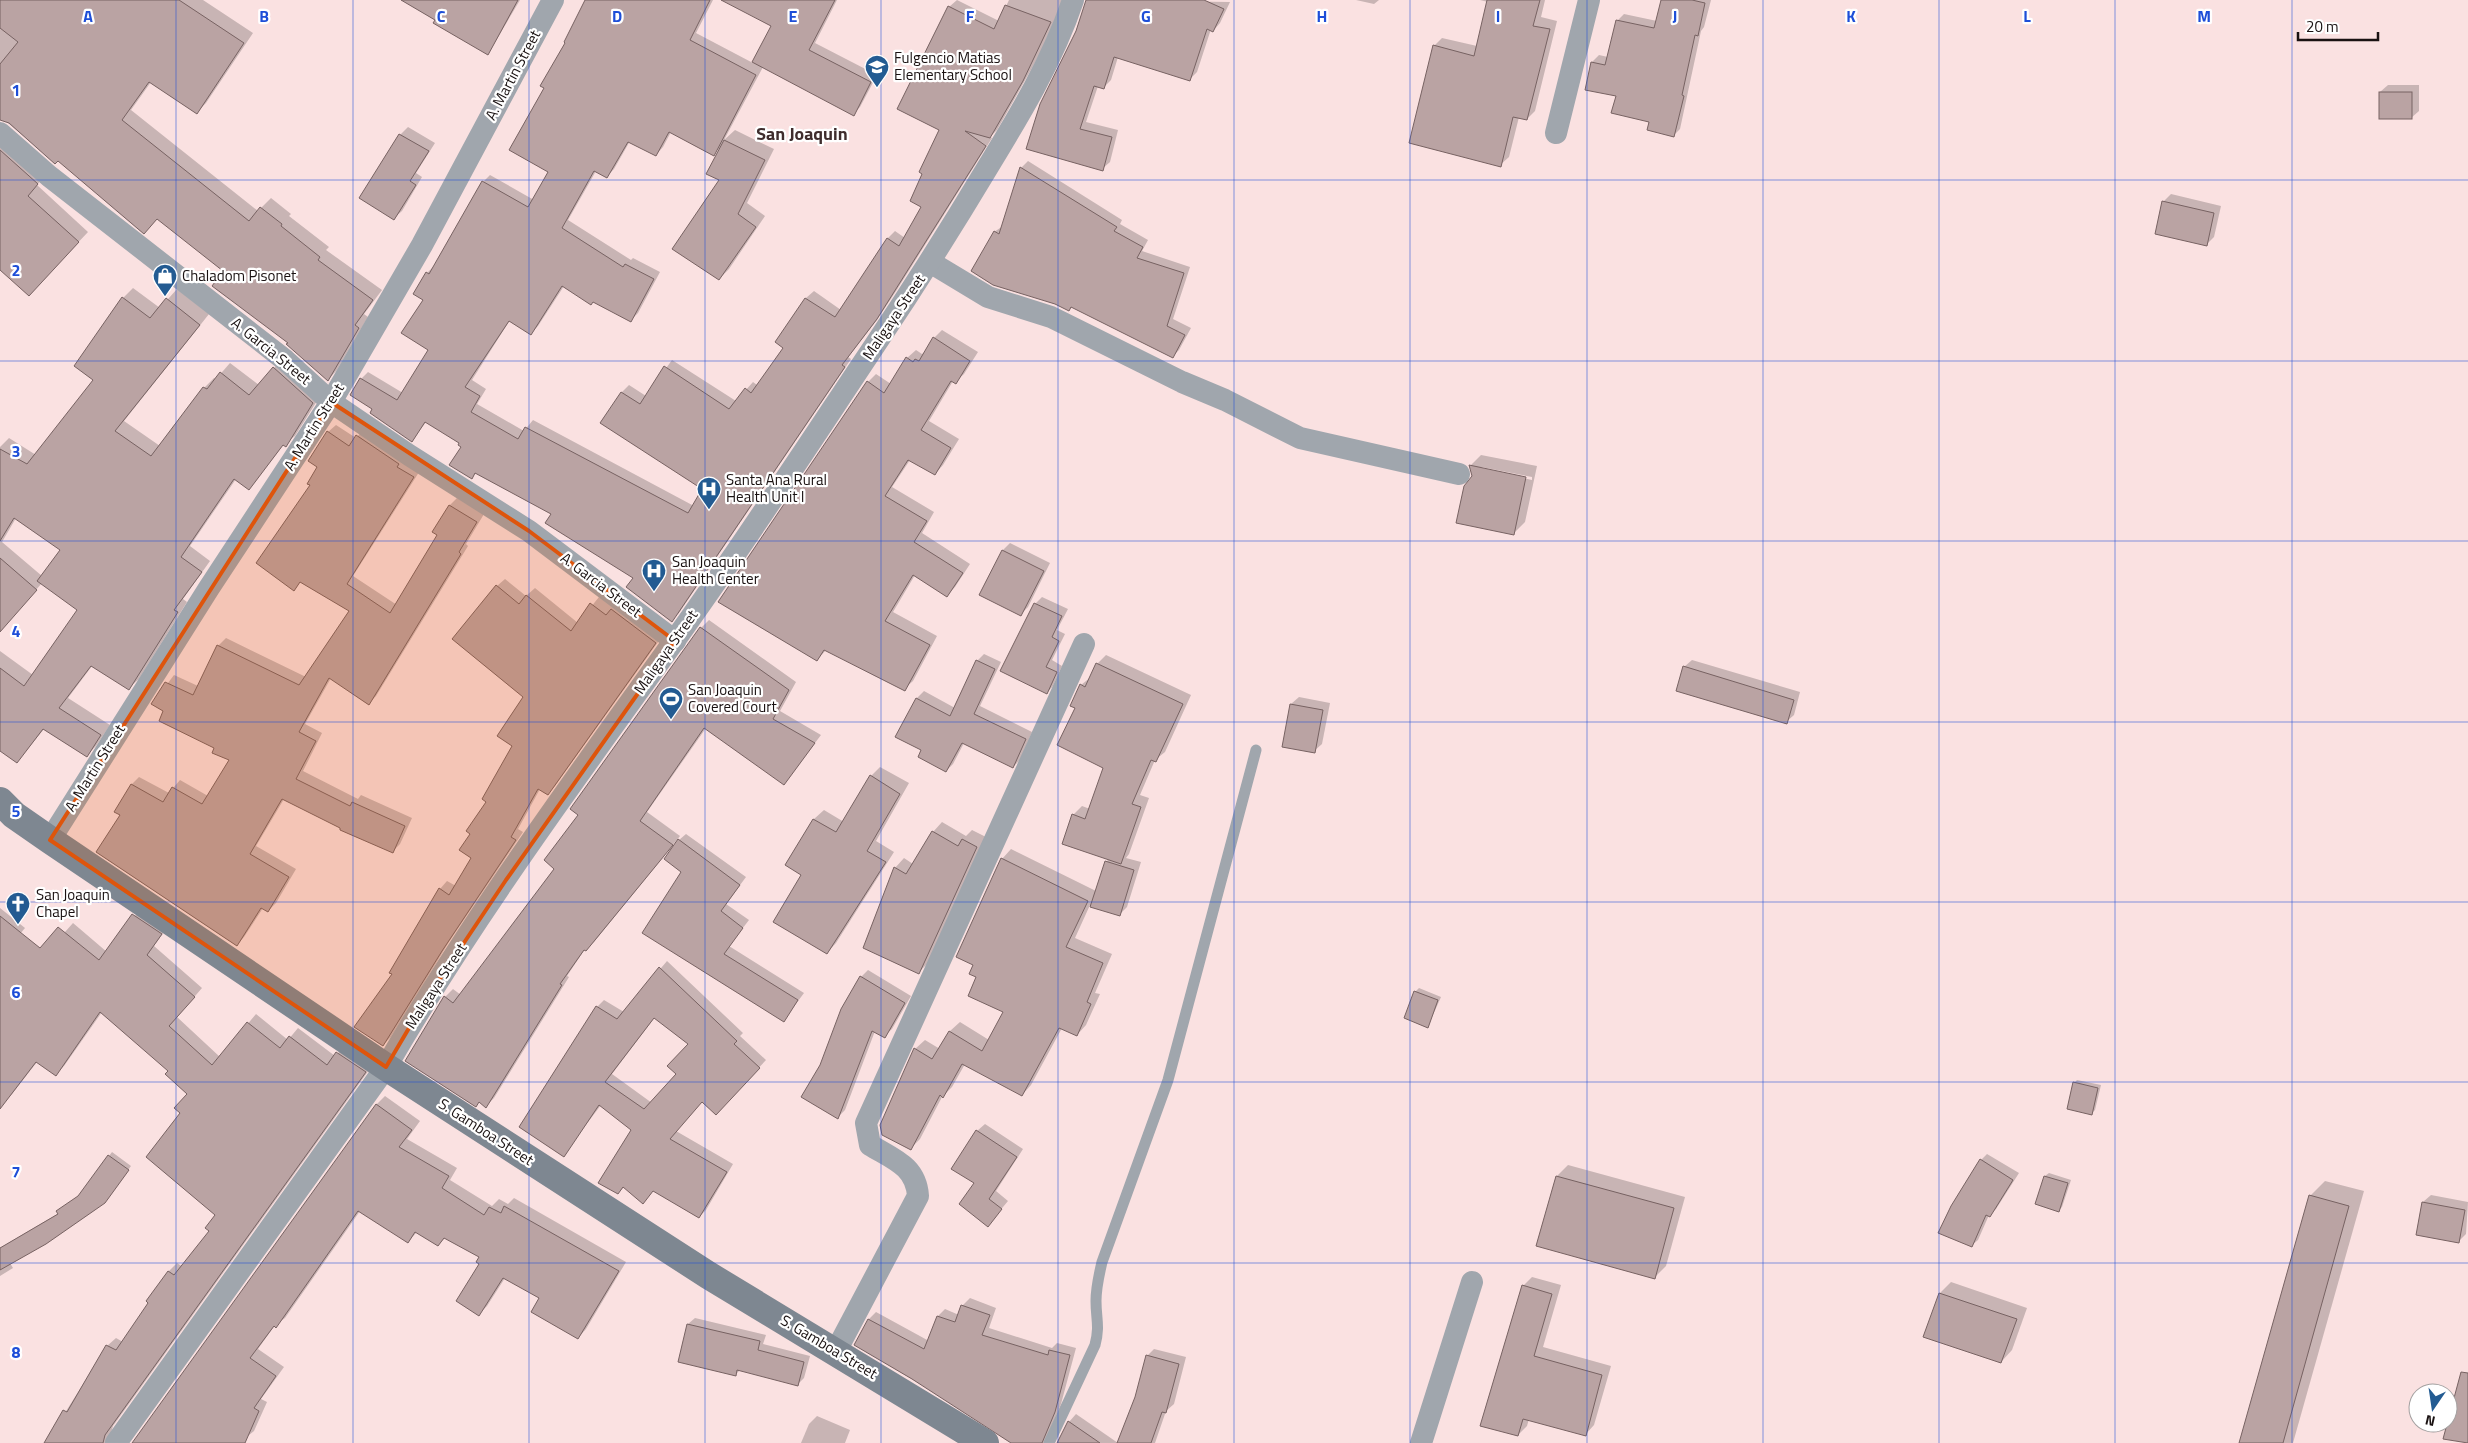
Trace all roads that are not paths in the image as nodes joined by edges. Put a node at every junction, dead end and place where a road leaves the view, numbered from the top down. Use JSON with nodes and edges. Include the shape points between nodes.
{"nodes":[{"id":1,"x":553,"y":0,"type":"edge"},
{"id":2,"x":1073,"y":0,"type":"edge"},
{"id":3,"x":1589,"y":0,"type":"edge"},
{"id":4,"x":0,"y":133,"type":"edge"},
{"id":5,"x":1556,"y":133,"type":"dead end"},
{"id":6,"x":930,"y":262,"type":"junction"},
{"id":7,"x":331,"y":402,"type":"junction"},
{"id":8,"x":1459,"y":474,"type":"dead end"},
{"id":9,"x":675,"y":641,"type":"junction"},
{"id":10,"x":1084,"y":644,"type":"dead end"},
{"id":11,"x":1256,"y":750,"type":"dead end"},
{"id":12,"x":0,"y":801,"type":"edge"},
{"id":13,"x":50,"y":840,"type":"junction"},
{"id":14,"x":386,"y":1067,"type":"junction"},
{"id":15,"x":1472,"y":1282,"type":"dead end"},
{"id":16,"x":836,"y":1351,"type":"junction"},
{"id":17,"x":116,"y":1443,"type":"edge"},
{"id":18,"x":985,"y":1443,"type":"edge"},
{"id":19,"x":1049,"y":1443,"type":"edge"},
{"id":20,"x":1422,"y":1443,"type":"edge"}],
"edges":[{"from":1,"to":7,"type":"street","name":"A. Martin Street","via":[[422,245]]},
{"from":2,"to":6,"type":"street","name":"Maligaya Street","via":[[1063,30],[1014,123]]},
{"from":3,"to":5,"type":"street"},
{"from":4,"to":7,"type":"street","name":"A. Garcia Street","via":[[49,176],[285,360]]},
{"from":6,"to":8,"type":"street","via":[[988,297],[1051,318],[1300,438]]},
{"from":6,"to":9,"type":"street","name":"Maligaya Street"},
{"from":7,"to":9,"type":"street","name":"A. Garcia Street","via":[[530,531]]},
{"from":7,"to":13,"type":"street","name":"A. Martin Street"},
{"from":9,"to":14,"type":"street","name":"Maligaya Street","via":[[500,888],[425,1001]]},
{"from":10,"to":16,"type":"street","via":[[866,1123],[870,1144],[911,1171],[918,1196]]},
{"from":11,"to":19,"type":"lane","via":[[1168,1080],[1102,1262],[1097,1282],[1099,1329],[1095,1345]]},
{"from":12,"to":13,"type":"main road","name":"S. Gamboa Street"},
{"from":13,"to":14,"type":"main road","name":"S. Gamboa Street"},
{"from":14,"to":16,"type":"main road","name":"S. Gamboa Street","via":[[708,1275]]},
{"from":14,"to":17,"type":"street","name":"Maligaya Street"},
{"from":15,"to":20,"type":"street"},
{"from":16,"to":18,"type":"main road","name":"S. Gamboa Street"}]}
